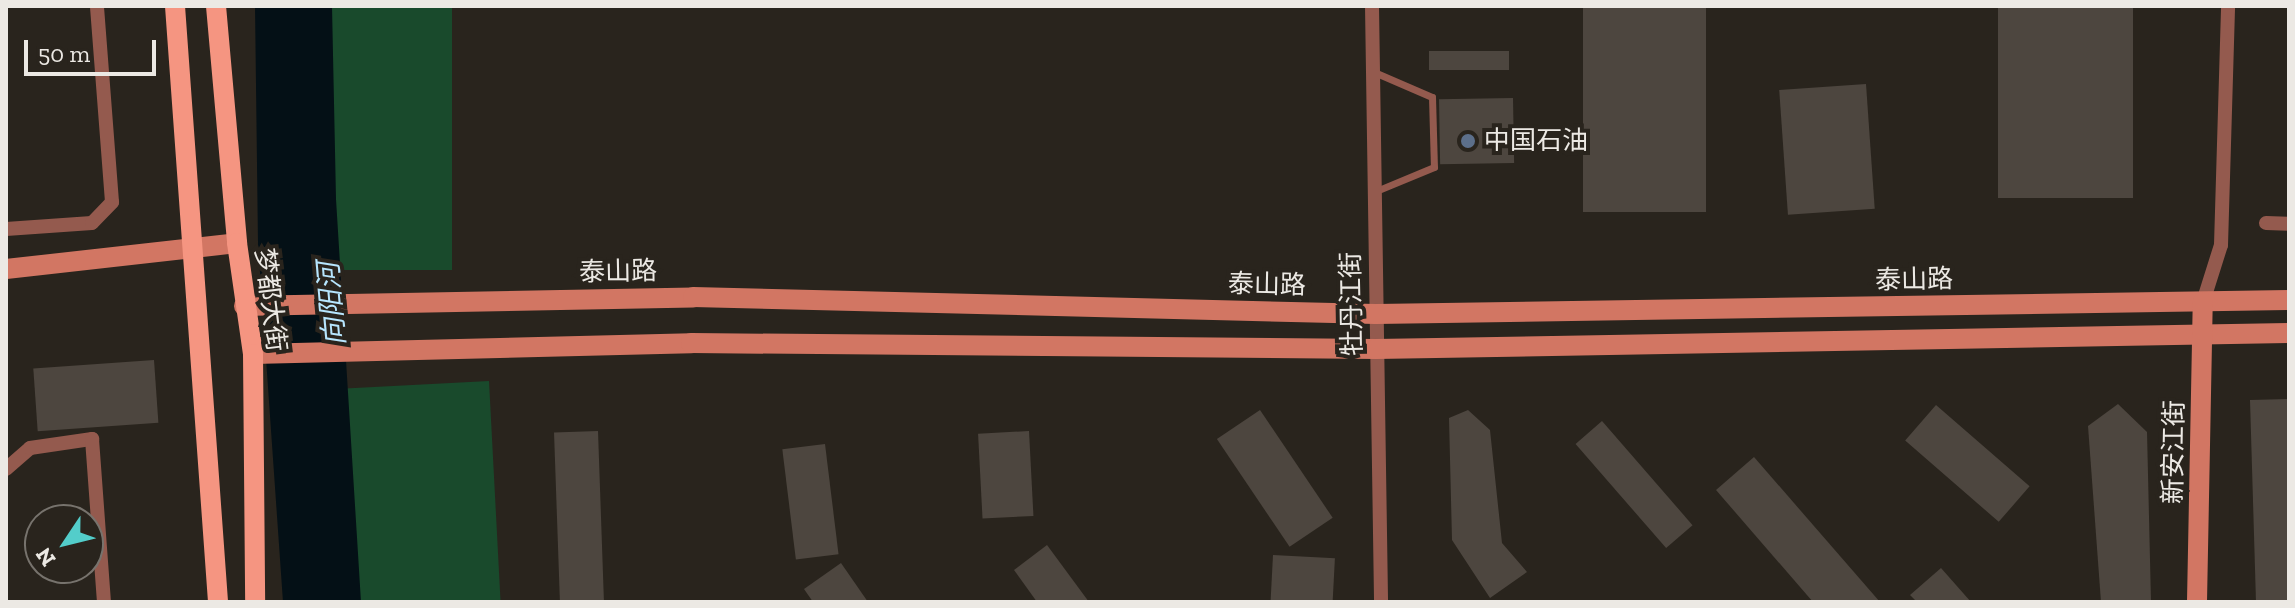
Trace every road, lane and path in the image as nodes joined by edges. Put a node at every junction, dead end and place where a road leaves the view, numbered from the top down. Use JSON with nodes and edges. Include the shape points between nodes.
{"nodes":[{"id":1,"x":97,"y":6,"type":"edge"},
{"id":2,"x":175,"y":6,"type":"edge"},
{"id":3,"x":216,"y":6,"type":"edge"},
{"id":4,"x":1372,"y":6,"type":"edge"},
{"id":5,"x":2228,"y":6,"type":"edge"},
{"id":6,"x":1373,"y":71,"type":"junction"},
{"id":7,"x":1374,"y":192,"type":"junction"},
{"id":8,"x":2266,"y":223,"type":"dead end"},
{"id":9,"x":2289,"y":224,"type":"edge"},
{"id":10,"x":6,"y":229,"type":"edge"},
{"id":11,"x":237,"y":243,"type":"junction"},
{"id":12,"x":193,"y":248,"type":"junction"},
{"id":13,"x":6,"y":269,"type":"edge"},
{"id":14,"x":2289,"y":300,"type":"edge"},
{"id":15,"x":2203,"y":302,"type":"junction"},
{"id":16,"x":244,"y":306,"type":"junction"},
{"id":17,"x":1376,"y":314,"type":"junction"},
{"id":18,"x":2289,"y":333,"type":"edge"},
{"id":19,"x":2202,"y":334,"type":"junction"},
{"id":20,"x":1376,"y":349,"type":"junction"},
{"id":21,"x":253,"y":354,"type":"junction"},
{"id":22,"x":6,"y":469,"type":"edge"},
{"id":23,"x":104,"y":602,"type":"edge"},
{"id":24,"x":218,"y":602,"type":"edge"},
{"id":25,"x":255,"y":602,"type":"edge"},
{"id":26,"x":1381,"y":602,"type":"edge"},
{"id":27,"x":2197,"y":602,"type":"edge"}],
"edges":[{"from":1,"to":10,"type":"street","via":[[112,202],[92,223]]},
{"from":2,"to":12,"type":"main road"},
{"from":3,"to":11,"type":"main road","name":"梦都大街"},
{"from":4,"to":6,"type":"street","name":"牡丹江街"},
{"from":5,"to":15,"type":"street","via":[[2221,245]]},
{"from":6,"to":7,"type":"street","name":"牡丹江街"},
{"from":6,"to":7,"type":"lane","via":[[1432,97],[1434,167]]},
{"from":7,"to":17,"type":"street","name":"牡丹江街"},
{"from":8,"to":9,"type":"street"},
{"from":11,"to":12,"type":"street"},
{"from":11,"to":16,"type":"main road","name":"梦都大街"},
{"from":12,"to":13,"type":"street"},
{"from":12,"to":24,"type":"main road"},
{"from":14,"to":15,"type":"street","name":"泰山路"},
{"from":15,"to":17,"type":"street","name":"泰山路"},
{"from":15,"to":19,"type":"street","name":"新安江街"},
{"from":16,"to":17,"type":"street","name":"泰山路","via":[[693,297]]},
{"from":16,"to":21,"type":"main road","name":"梦都大街"},
{"from":17,"to":20,"type":"street","name":"牡丹江街"},
{"from":18,"to":19,"type":"street"},
{"from":19,"to":20,"type":"street"},
{"from":19,"to":27,"type":"street","name":"新安江街"},
{"from":20,"to":21,"type":"street","via":[[691,343]]},
{"from":20,"to":26,"type":"street","name":"牡丹江街"},
{"from":21,"to":25,"type":"main road","name":"梦都大街"},
{"from":22,"to":23,"type":"street","via":[[30,448],[92,439]]}]}
